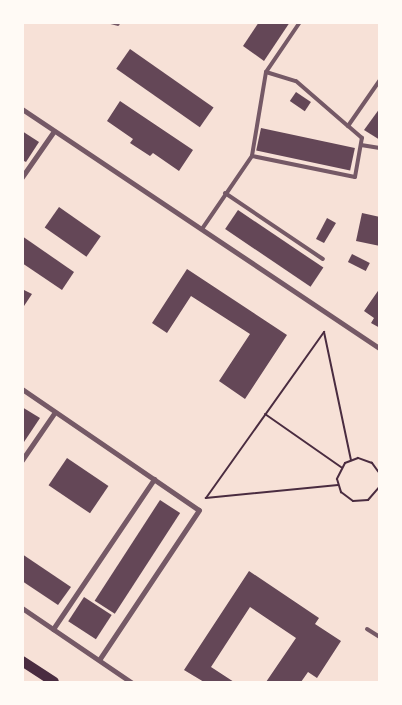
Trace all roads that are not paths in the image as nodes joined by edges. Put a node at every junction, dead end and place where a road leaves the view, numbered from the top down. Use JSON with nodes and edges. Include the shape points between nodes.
{"nodes":[{"id":1,"x":111,"y":22,"type":"edge"},
{"id":2,"x":300,"y":22,"type":"edge"},
{"id":3,"x":118,"y":24,"type":"dead end"},
{"id":4,"x":266,"y":72,"type":"junction"},
{"id":5,"x":380,"y":80,"type":"edge"},
{"id":6,"x":22,"y":110,"type":"edge"},
{"id":7,"x":348,"y":126,"type":"junction"},
{"id":8,"x":54,"y":131,"type":"junction"},
{"id":9,"x":361,"y":145,"type":"junction"},
{"id":10,"x":380,"y":148,"type":"edge"},
{"id":11,"x":252,"y":156,"type":"junction"},
{"id":12,"x":23,"y":174,"type":"edge"},
{"id":13,"x":225,"y":193,"type":"junction"},
{"id":14,"x":202,"y":229,"type":"junction"},
{"id":15,"x":323,"y":258,"type":"dead end"},
{"id":16,"x":380,"y":349,"type":"edge"},
{"id":17,"x":22,"y":389,"type":"edge"},
{"id":18,"x":55,"y":412,"type":"junction"},
{"id":19,"x":22,"y":460,"type":"edge"},
{"id":20,"x":154,"y":479,"type":"junction"},
{"id":21,"x":22,"y":608,"type":"edge"},
{"id":22,"x":53,"y":629,"type":"junction"},
{"id":23,"x":367,"y":629,"type":"dead end"},
{"id":24,"x":380,"y":638,"type":"edge"},
{"id":25,"x":99,"y":660,"type":"junction"},
{"id":26,"x":22,"y":661,"type":"edge"},
{"id":27,"x":54,"y":682,"type":"edge"},
{"id":28,"x":131,"y":682,"type":"edge"}],
"edges":[{"from":1,"to":3,"type":"lane"},
{"from":2,"to":4,"type":"lane"},
{"from":4,"to":7,"type":"lane","via":[[296,81],[315,94]]},
{"from":4,"to":11,"type":"lane"},
{"from":5,"to":7,"type":"lane"},
{"from":6,"to":8,"type":"street"},
{"from":7,"to":9,"type":"lane","via":[[362,138]]},
{"from":8,"to":12,"type":"street"},
{"from":8,"to":14,"type":"street"},
{"from":9,"to":10,"type":"lane"},
{"from":9,"to":11,"type":"lane","via":[[355,176]]},
{"from":11,"to":13,"type":"lane"},
{"from":13,"to":14,"type":"lane"},
{"from":13,"to":15,"type":"lane"},
{"from":14,"to":16,"type":"street"},
{"from":17,"to":18,"type":"street"},
{"from":18,"to":19,"type":"street"},
{"from":18,"to":20,"type":"street"},
{"from":20,"to":22,"type":"street"},
{"from":20,"to":25,"type":"street","via":[[199,510]]},
{"from":21,"to":22,"type":"street"},
{"from":22,"to":25,"type":"street"},
{"from":23,"to":24,"type":"lane"},
{"from":25,"to":28,"type":"street"},
{"from":26,"to":27,"type":"main road"}]}
